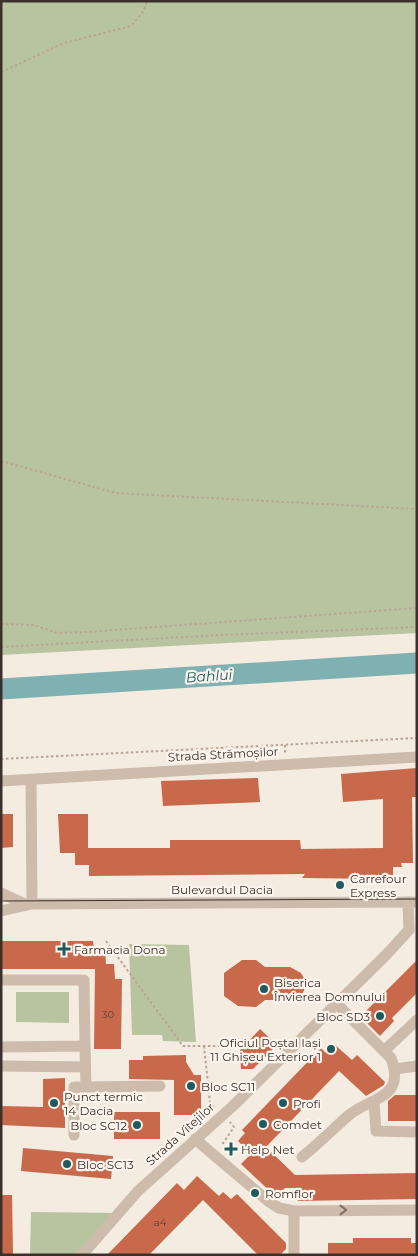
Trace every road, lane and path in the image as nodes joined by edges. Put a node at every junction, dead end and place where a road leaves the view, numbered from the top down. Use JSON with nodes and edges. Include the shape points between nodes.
{"nodes":[{"id":1,"x":147,"y":1,"type":"edge"},
{"id":2,"x":1,"y":72,"type":"edge"},
{"id":3,"x":1,"y":461,"type":"edge"},
{"id":4,"x":417,"y":509,"type":"edge"},
{"id":5,"x":417,"y":608,"type":"edge"},
{"id":6,"x":1,"y":624,"type":"edge"},
{"id":7,"x":417,"y":627,"type":"edge"},
{"id":8,"x":1,"y":648,"type":"edge"},
{"id":9,"x":417,"y":738,"type":"edge"},
{"id":10,"x":417,"y":757,"type":"edge"},
{"id":11,"x":1,"y":759,"type":"edge"},
{"id":12,"x":31,"y":780,"type":"junction"},
{"id":13,"x":1,"y":781,"type":"edge"},
{"id":14,"x":1,"y":893,"type":"edge"},
{"id":15,"x":412,"y":902,"type":"edge"},
{"id":16,"x":29,"y":905,"type":"junction"},
{"id":17,"x":1,"y":910,"type":"edge"},
{"id":18,"x":106,"y":941,"type":"dead end"},
{"id":19,"x":1,"y":980,"type":"edge"},
{"id":20,"x":336,"y":1003,"type":"junction"},
{"id":21,"x":417,"y":1020,"type":"edge"},
{"id":22,"x":85,"y":1046,"type":"junction"},
{"id":23,"x":220,"y":1046,"type":"dead end"},
{"id":24,"x":1,"y":1047,"type":"edge"},
{"id":25,"x":384,"y":1050,"type":"junction"},
{"id":26,"x":1,"y":1066,"type":"edge"},
{"id":27,"x":417,"y":1066,"type":"edge"},
{"id":28,"x":85,"y":1067,"type":"junction"},
{"id":29,"x":395,"y":1068,"type":"junction"},
{"id":30,"x":160,"y":1086,"type":"dead end"},
{"id":31,"x":86,"y":1087,"type":"junction"},
{"id":32,"x":374,"y":1102,"type":"junction"},
{"id":33,"x":417,"y":1132,"type":"edge"},
{"id":34,"x":74,"y":1134,"type":"dead end"},
{"id":35,"x":195,"y":1139,"type":"junction"},
{"id":36,"x":302,"y":1157,"type":"dead end"},
{"id":37,"x":294,"y":1210,"type":"junction"},
{"id":38,"x":417,"y":1210,"type":"edge"},
{"id":39,"x":82,"y":1255,"type":"edge"},
{"id":40,"x":294,"y":1255,"type":"edge"}],
"edges":[{"from":1,"to":2,"type":"path","via":[[143,12],[131,26],[64,43]]},
{"from":3,"to":4,"type":"path","via":[[115,494]]},
{"from":5,"to":6,"type":"path","via":[[86,632],[58,632],[34,625]]},
{"from":7,"to":8,"type":"path"},
{"from":9,"to":11,"type":"path"},
{"from":10,"to":12,"type":"street","name":"Strada Strămoșilor"},
{"from":12,"to":13,"type":"street","name":"Strada Strămoșilor"},
{"from":12,"to":16,"type":"street"},
{"from":14,"to":16,"type":"street","name":"Bulevardul Dacia"},
{"from":15,"to":16,"type":"street","name":"Bulevardul Dacia"},
{"from":15,"to":20,"type":"street","name":"Strada Vitejilor","via":[[409,930]]},
{"from":16,"to":17,"type":"street","name":"Bulevardul Dacia"},
{"from":18,"to":23,"type":"path","via":[[183,1046]]},
{"from":19,"to":22,"type":"street","via":[[84,980]]},
{"from":20,"to":25,"type":"street"},
{"from":20,"to":35,"type":"street","name":"Strada Vitejilor","via":[[233,1106]]},
{"from":21,"to":25,"type":"street"},
{"from":22,"to":24,"type":"street"},
{"from":22,"to":28,"type":"street"},
{"from":25,"to":29,"type":"street"},
{"from":26,"to":28,"type":"street"},
{"from":27,"to":29,"type":"street"},
{"from":28,"to":31,"type":"street"},
{"from":29,"to":32,"type":"street","via":[[394,1084],[383,1098]]},
{"from":30,"to":31,"type":"street"},
{"from":31,"to":34,"type":"street","via":[[74,1087]]},
{"from":32,"to":33,"type":"street","via":[[376,1131]]},
{"from":32,"to":36,"type":"street","via":[[353,1112]]},
{"from":35,"to":37,"type":"street","via":[[268,1201],[279,1208]]},
{"from":35,"to":39,"type":"street","name":"Strada Vitejilor","via":[[138,1190]]},
{"from":37,"to":38,"type":"street","one_way":true},
{"from":37,"to":40,"type":"street"}]}
